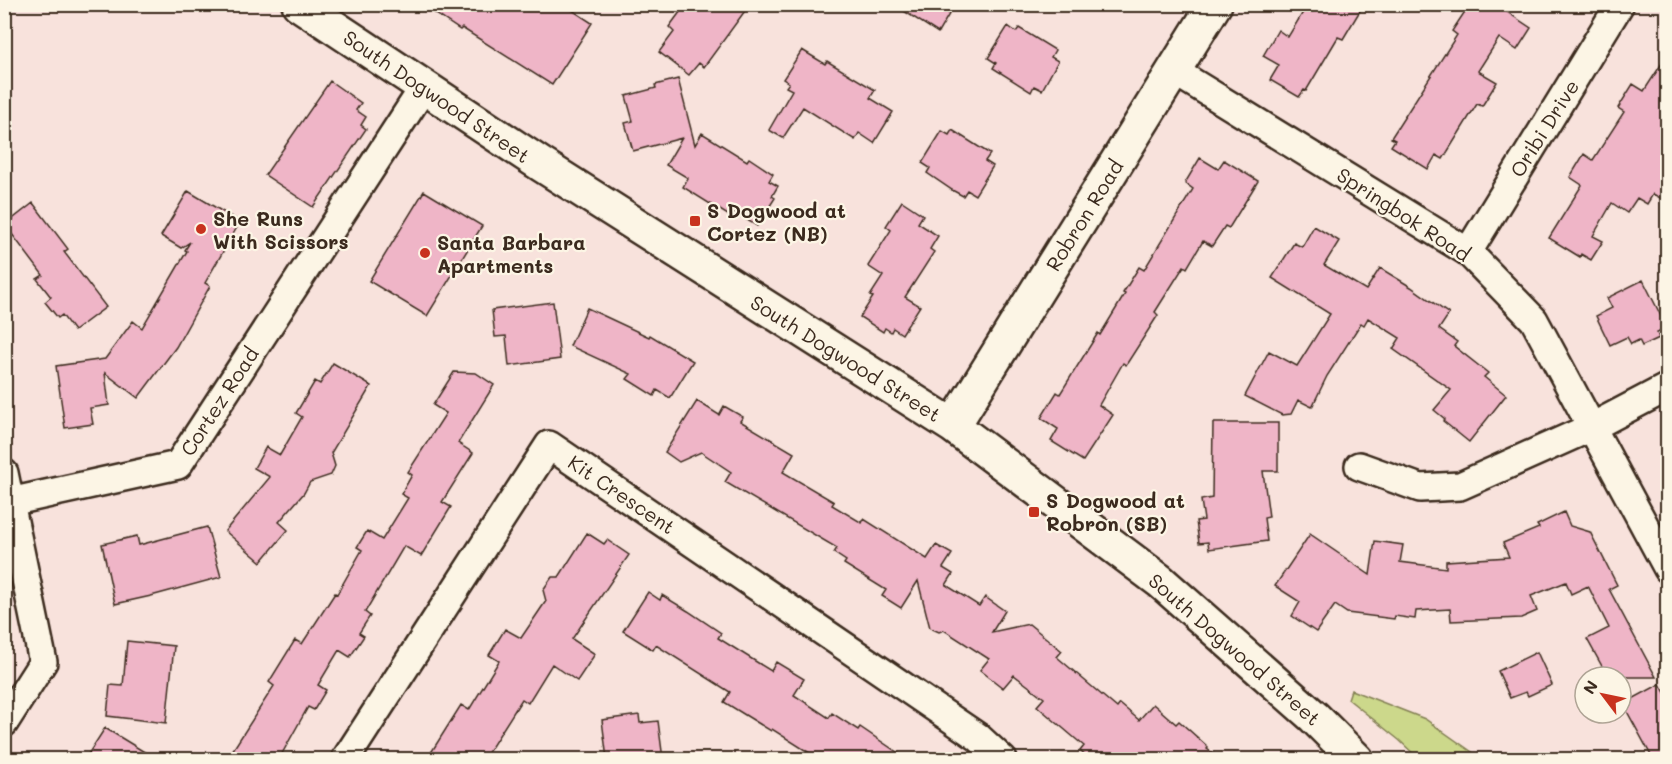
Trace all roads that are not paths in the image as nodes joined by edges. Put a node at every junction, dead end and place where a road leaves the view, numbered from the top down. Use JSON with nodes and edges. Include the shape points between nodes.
{"nodes":[{"id":1,"x":299,"y":4,"type":"edge"},
{"id":2,"x":1215,"y":4,"type":"edge"},
{"id":3,"x":1620,"y":4,"type":"edge"},
{"id":4,"x":1174,"y":71,"type":"junction"},
{"id":5,"x":424,"y":87,"type":"junction"},
{"id":6,"x":1468,"y":252,"type":"junction"},
{"id":7,"x":1668,"y":387,"type":"edge"},
{"id":8,"x":953,"y":426,"type":"junction"},
{"id":9,"x":1592,"y":427,"type":"junction"},
{"id":10,"x":1359,"y":466,"type":"dead end"},
{"id":11,"x":4,"y":473,"type":"edge"},
{"id":12,"x":10,"y":502,"type":"junction"},
{"id":13,"x":1668,"y":569,"type":"edge"},
{"id":14,"x":4,"y":723,"type":"edge"},
{"id":15,"x":345,"y":759,"type":"edge"},
{"id":16,"x":1002,"y":759,"type":"edge"},
{"id":17,"x":1357,"y":759,"type":"edge"}],
"edges":[{"from":1,"to":5,"type":"main road","name":"South Dogwood Street"},
{"from":2,"to":4,"type":"main road","name":"Robron Road"},
{"from":3,"to":6,"type":"street","name":"Oribi Drive"},
{"from":4,"to":6,"type":"street","name":"Springbok Road"},
{"from":4,"to":8,"type":"main road","name":"Robron Road"},
{"from":5,"to":8,"type":"main road","name":"South Dogwood Street"},
{"from":5,"to":12,"type":"street","name":"Cortez Road","via":[[178,465]]},
{"from":6,"to":9,"type":"street","name":"Springbok Road","via":[[1534,320]]},
{"from":7,"to":9,"type":"street"},
{"from":8,"to":17,"type":"main road","name":"South Dogwood Street","via":[[1160,581]]},
{"from":9,"to":10,"type":"street","via":[[1460,486],[1420,488]]},
{"from":9,"to":13,"type":"street","name":"Springbok Road"},
{"from":11,"to":12,"type":"street"},
{"from":12,"to":14,"type":"street","via":[[43,662]]},
{"from":15,"to":16,"type":"street","name":"Kit Crescent","via":[[549,444],[978,737]]}]}
